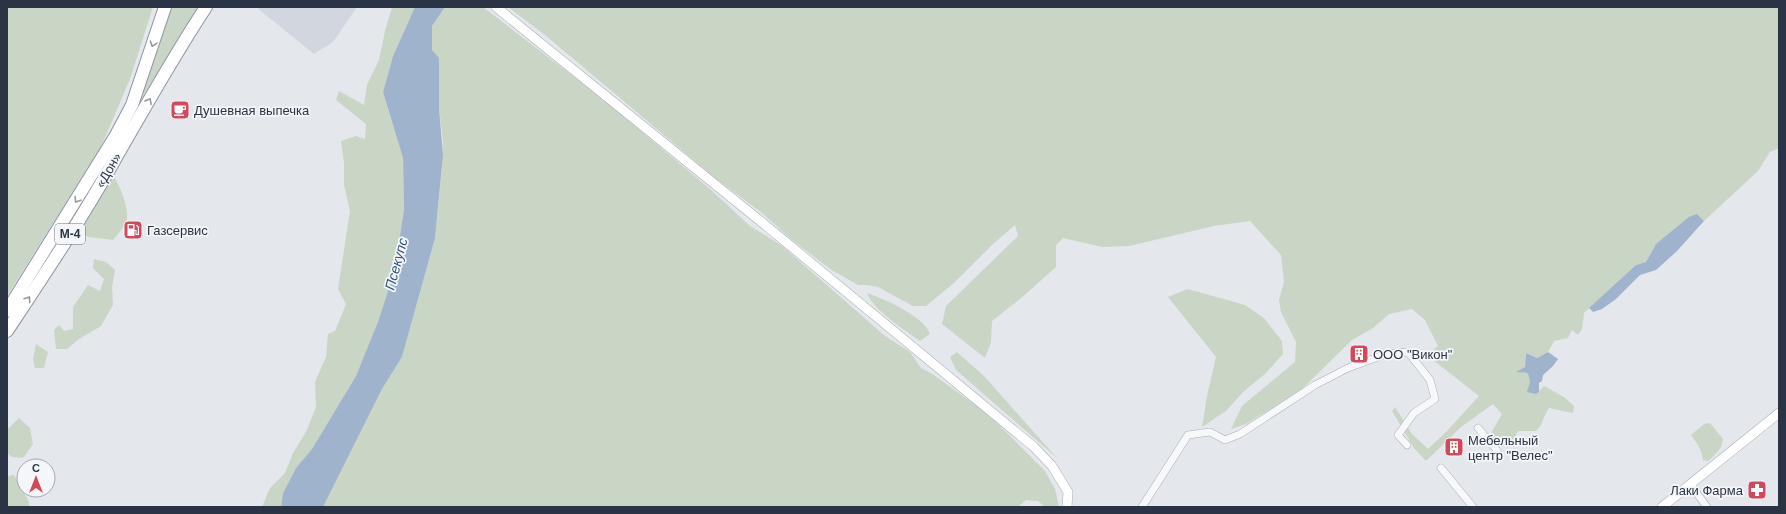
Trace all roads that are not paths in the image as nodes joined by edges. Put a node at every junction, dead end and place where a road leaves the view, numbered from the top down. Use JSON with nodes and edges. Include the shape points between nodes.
{"nodes":[{"id":1,"x":165,"y":7,"type":"edge"},
{"id":2,"x":206,"y":7,"type":"edge"},
{"id":3,"x":496,"y":7,"type":"edge"},
{"id":4,"x":7,"y":311,"type":"edge"},
{"id":5,"x":7,"y":331,"type":"edge"},
{"id":6,"x":1779,"y":413,"type":"edge"},
{"id":7,"x":1478,"y":428,"type":"dead end"},
{"id":8,"x":1407,"y":444,"type":"dead end"},
{"id":9,"x":1496,"y":450,"type":"dead end"},
{"id":10,"x":1441,"y":468,"type":"dead end"},
{"id":11,"x":1690,"y":484,"type":"junction"},
{"id":12,"x":1067,"y":507,"type":"edge"},
{"id":13,"x":1142,"y":507,"type":"edge"},
{"id":14,"x":1473,"y":507,"type":"edge"},
{"id":15,"x":1662,"y":507,"type":"edge"},
{"id":16,"x":1707,"y":507,"type":"edge"}],
"edges":[{"from":1,"to":4,"type":"highway","name":"«Дон»","number":"М-4","one_way":true,"via":[[132,105],[115,137]]},
{"from":5,"to":2,"type":"highway","name":"«Дон»","number":"М-4","one_way":true,"via":[[62,248],[177,51]]},
{"from":3,"to":12,"type":"main road","via":[[1034,447],[1052,466],[1068,492]]},
{"from":6,"to":11,"type":"main road"},
{"from":7,"to":9,"type":"street"},
{"from":8,"to":13,"type":"street","via":[[1398,435],[1414,413],[1435,399],[1430,380],[1408,352],[1386,354],[1348,368],[1315,385],[1240,434],[1225,440],[1210,432],[1188,435]]},
{"from":10,"to":14,"type":"street"},
{"from":11,"to":15,"type":"main road"},
{"from":11,"to":16,"type":"street"}]}
